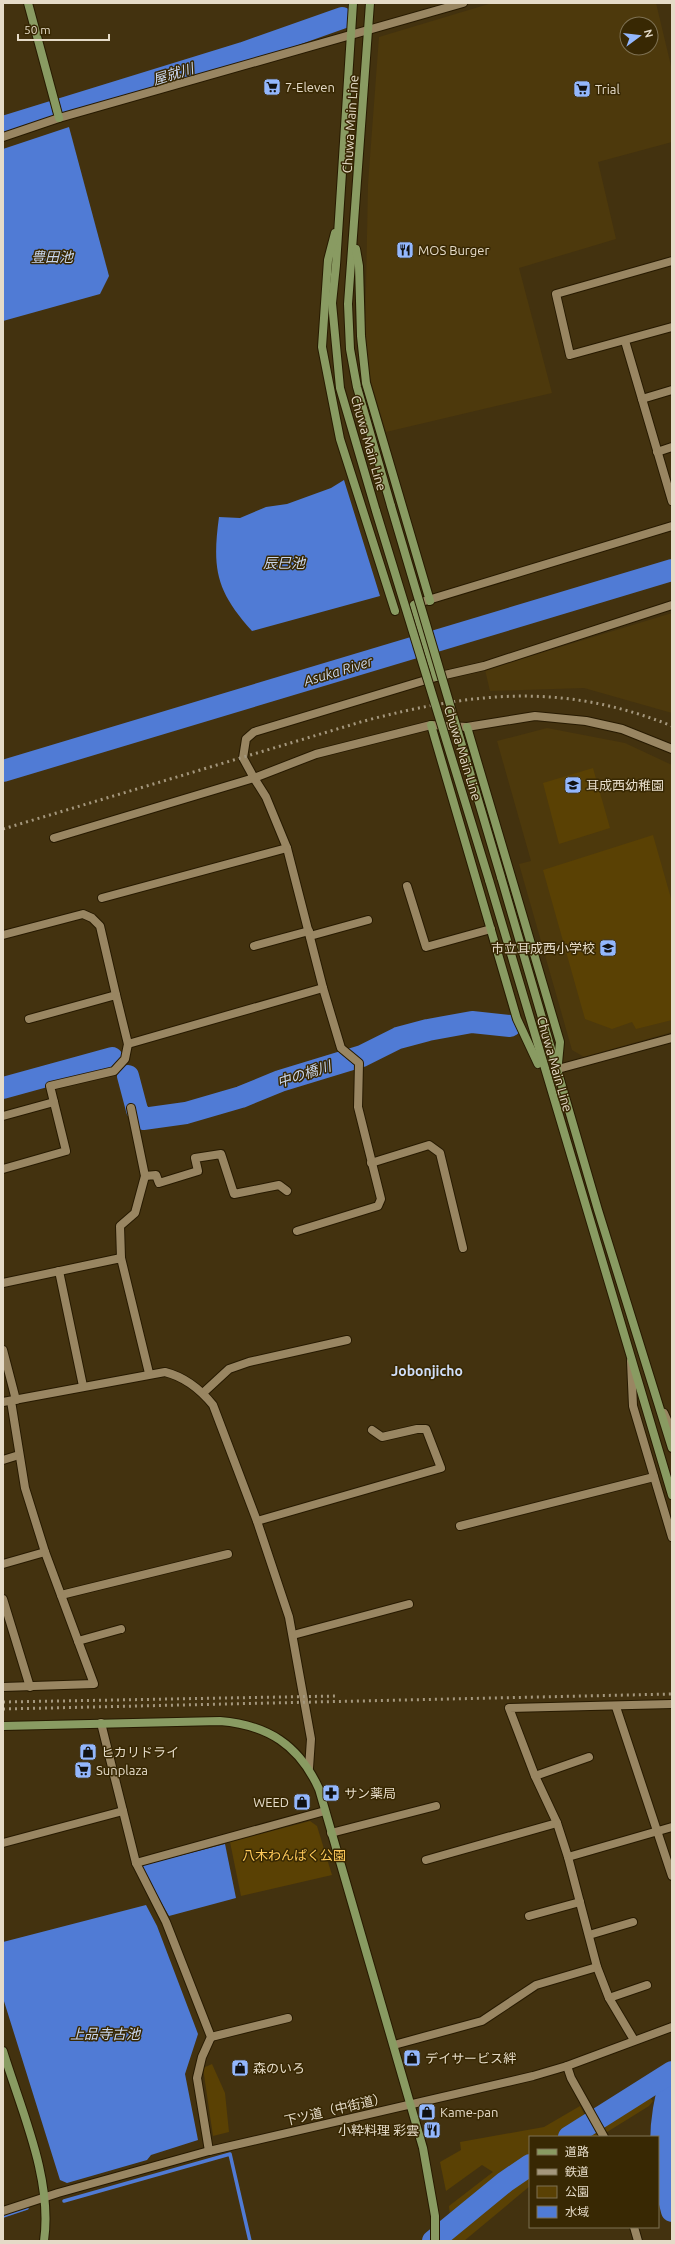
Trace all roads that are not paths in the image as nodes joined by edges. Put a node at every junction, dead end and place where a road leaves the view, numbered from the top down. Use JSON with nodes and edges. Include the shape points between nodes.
{"nodes":[{"id":1,"x":28,"y":3,"type":"edge"},
{"id":2,"x":353,"y":3,"type":"edge"},
{"id":3,"x":370,"y":3,"type":"edge"},
{"id":4,"x":463,"y":3,"type":"edge"},
{"id":5,"x":368,"y":30,"type":"junction"},
{"id":6,"x":351,"y":35,"type":"junction"},
{"id":7,"x":59,"y":118,"type":"junction"},
{"id":8,"x":3,"y":137,"type":"edge"},
{"id":9,"x":340,"y":209,"type":"junction"},
{"id":10,"x":354,"y":240,"type":"junction"},
{"id":11,"x":672,"y":261,"type":"edge"},
{"id":12,"x":672,"y":327,"type":"edge"},
{"id":13,"x":625,"y":341,"type":"junction"},
{"id":14,"x":672,"y":390,"type":"edge"},
{"id":15,"x":642,"y":399,"type":"junction"},
{"id":16,"x":672,"y":448,"type":"edge"},
{"id":17,"x":657,"y":452,"type":"junction"},
{"id":18,"x":672,"y":501,"type":"edge"},
{"id":19,"x":672,"y":526,"type":"edge"},
{"id":20,"x":430,"y":601,"type":"junction"},
{"id":21,"x":414,"y":605,"type":"joint"},
{"id":22,"x":672,"y":605,"type":"edge"},
{"id":23,"x":395,"y":611,"type":"dead end"},
{"id":24,"x":436,"y":677,"type":"junction"},
{"id":25,"x":430,"y":725,"type":"junction"},
{"id":26,"x":467,"y":727,"type":"junction"},
{"id":27,"x":672,"y":749,"type":"edge"},
{"id":28,"x":254,"y":778,"type":"junction"},
{"id":29,"x":54,"y":838,"type":"dead end"},
{"id":30,"x":287,"y":848,"type":"junction"},
{"id":31,"x":407,"y":886,"type":"dead end"},
{"id":32,"x":102,"y":898,"type":"dead end"},
{"id":33,"x":368,"y":920,"type":"dead end"},
{"id":34,"x":491,"y":929,"type":"junction"},
{"id":35,"x":310,"y":934,"type":"junction"},
{"id":36,"x":3,"y":935,"type":"edge"},
{"id":37,"x":254,"y":946,"type":"dead end"},
{"id":38,"x":323,"y":988,"type":"junction"},
{"id":39,"x":116,"y":995,"type":"junction"},
{"id":40,"x":29,"y":1019,"type":"dead end"},
{"id":41,"x":672,"y":1038,"type":"edge"},
{"id":42,"x":128,"y":1044,"type":"junction"},
{"id":43,"x":558,"y":1069,"type":"junction"},
{"id":44,"x":550,"y":1090,"type":"junction"},
{"id":45,"x":54,"y":1102,"type":"junction"},
{"id":46,"x":131,"y":1108,"type":"dead end"},
{"id":47,"x":3,"y":1116,"type":"edge"},
{"id":48,"x":371,"y":1163,"type":"junction"},
{"id":49,"x":3,"y":1169,"type":"edge"},
{"id":50,"x":145,"y":1176,"type":"junction"},
{"id":51,"x":287,"y":1191,"type":"dead end"},
{"id":52,"x":297,"y":1230,"type":"dead end"},
{"id":53,"x":463,"y":1248,"type":"dead end"},
{"id":54,"x":121,"y":1258,"type":"junction"},
{"id":55,"x":59,"y":1272,"type":"junction"},
{"id":56,"x":3,"y":1283,"type":"edge"},
{"id":57,"x":347,"y":1340,"type":"dead end"},
{"id":58,"x":3,"y":1350,"type":"edge"},
{"id":59,"x":631,"y":1360,"type":"junction"},
{"id":60,"x":150,"y":1373,"type":"junction"},
{"id":61,"x":83,"y":1386,"type":"junction"},
{"id":62,"x":203,"y":1393,"type":"junction"},
{"id":63,"x":656,"y":1394,"type":"junction"},
{"id":64,"x":10,"y":1401,"type":"edge"},
{"id":65,"x":372,"y":1430,"type":"dead end"},
{"id":66,"x":672,"y":1431,"type":"edge"},
{"id":67,"x":672,"y":1448,"type":"edge"},
{"id":68,"x":19,"y":1455,"type":"junction"},
{"id":69,"x":3,"y":1460,"type":"edge"},
{"id":70,"x":654,"y":1477,"type":"junction"},
{"id":71,"x":672,"y":1495,"type":"edge"},
{"id":72,"x":257,"y":1522,"type":"junction"},
{"id":73,"x":460,"y":1526,"type":"dead end"},
{"id":74,"x":672,"y":1537,"type":"edge"},
{"id":75,"x":45,"y":1552,"type":"junction"},
{"id":76,"x":228,"y":1554,"type":"dead end"},
{"id":77,"x":3,"y":1564,"type":"edge"},
{"id":78,"x":61,"y":1595,"type":"junction"},
{"id":79,"x":3,"y":1599,"type":"edge"},
{"id":80,"x":409,"y":1604,"type":"dead end"},
{"id":81,"x":121,"y":1629,"type":"dead end"},
{"id":82,"x":293,"y":1635,"type":"junction"},
{"id":83,"x":78,"y":1641,"type":"junction"},
{"id":84,"x":3,"y":1687,"type":"edge"},
{"id":85,"x":30,"y":1687,"type":"junction"},
{"id":86,"x":672,"y":1704,"type":"edge"},
{"id":87,"x":616,"y":1707,"type":"junction"},
{"id":88,"x":101,"y":1723,"type":"junction"},
{"id":89,"x":3,"y":1726,"type":"edge"},
{"id":90,"x":589,"y":1758,"type":"dead end"},
{"id":91,"x":309,"y":1768,"type":"junction"},
{"id":92,"x":535,"y":1776,"type":"junction"},
{"id":93,"x":436,"y":1806,"type":"dead end"},
{"id":94,"x":123,"y":1811,"type":"junction"},
{"id":95,"x":325,"y":1811,"type":"junction"},
{"id":96,"x":556,"y":1823,"type":"junction"},
{"id":97,"x":672,"y":1827,"type":"edge"},
{"id":98,"x":657,"y":1831,"type":"junction"},
{"id":99,"x":331,"y":1833,"type":"junction"},
{"id":100,"x":3,"y":1843,"type":"edge"},
{"id":101,"x":568,"y":1857,"type":"junction"},
{"id":102,"x":426,"y":1860,"type":"dead end"},
{"id":103,"x":136,"y":1863,"type":"junction"},
{"id":104,"x":672,"y":1876,"type":"edge"},
{"id":105,"x":580,"y":1902,"type":"junction"},
{"id":106,"x":529,"y":1916,"type":"dead end"},
{"id":107,"x":633,"y":1922,"type":"dead end"},
{"id":108,"x":589,"y":1935,"type":"junction"},
{"id":109,"x":597,"y":1967,"type":"junction"},
{"id":110,"x":647,"y":1985,"type":"dead end"},
{"id":111,"x":609,"y":1998,"type":"junction"},
{"id":112,"x":288,"y":2018,"type":"dead end"},
{"id":113,"x":672,"y":2027,"type":"edge"},
{"id":114,"x":210,"y":2037,"type":"junction"},
{"id":115,"x":634,"y":2040,"type":"junction"},
{"id":116,"x":394,"y":2045,"type":"junction"},
{"id":117,"x":3,"y":2051,"type":"edge"},
{"id":118,"x":567,"y":2066,"type":"junction"},
{"id":119,"x":411,"y":2104,"type":"junction"},
{"id":120,"x":603,"y":2136,"type":"edge"},
{"id":121,"x":209,"y":2151,"type":"junction"},
{"id":122,"x":45,"y":2199,"type":"junction"},
{"id":123,"x":3,"y":2211,"type":"edge"},
{"id":124,"x":634,"y":2228,"type":"edge"},
{"id":125,"x":44,"y":2241,"type":"edge"},
{"id":126,"x":435,"y":2241,"type":"edge"},
{"id":127,"x":638,"y":2241,"type":"edge"}],
"edges":[{"from":1,"to":7,"type":"main road"},
{"from":2,"to":6,"type":"main road","name":"Chuwa Main Line"},
{"from":3,"to":5,"type":"main road","name":"Chuwa Main Line"},
{"from":4,"to":5,"type":"street"},
{"from":5,"to":6,"type":"street"},
{"from":5,"to":10,"type":"main road","name":"Chuwa Main Line"},
{"from":6,"to":7,"type":"street"},
{"from":6,"to":9,"type":"main road","name":"Chuwa Main Line"},
{"from":7,"to":8,"type":"street"},
{"from":9,"to":23,"type":"main road","via":[[328,260],[322,347],[340,439]]},
{"from":9,"to":44,"type":"main road","name":"Chuwa Main Line","bridge":true,"via":[[332,303],[340,388]]},
{"from":10,"to":20,"type":"main road","via":[[359,266],[361,336],[366,383]]},
{"from":10,"to":43,"type":"main road","name":"Chuwa Main Line","bridge":true,"via":[[348,304],[350,349],[366,425]]},
{"from":11,"to":13,"type":"street","via":[[556,294],[570,355]]},
{"from":12,"to":13,"type":"street"},
{"from":13,"to":15,"type":"street"},
{"from":14,"to":15,"type":"street"},
{"from":15,"to":17,"type":"street"},
{"from":16,"to":17,"type":"street"},
{"from":17,"to":18,"type":"street"},
{"from":19,"to":20,"type":"street"},
{"from":20,"to":21,"type":"street"},
{"from":21,"to":24,"type":"main road"},
{"from":22,"to":24,"type":"street","via":[[484,666]]},
{"from":24,"to":28,"type":"street","via":[[254,732],[246,739],[243,758]]},
{"from":25,"to":26,"type":"street"},
{"from":25,"to":28,"type":"street","via":[[316,754]]},
{"from":25,"to":34,"type":"main road"},
{"from":26,"to":27,"type":"street","via":[[535,716],[586,721],[622,730]]},
{"from":26,"to":43,"type":"main road","via":[[560,1042]]},
{"from":28,"to":29,"type":"street"},
{"from":28,"to":30,"type":"street","via":[[266,797]]},
{"from":30,"to":32,"type":"street"},
{"from":30,"to":35,"type":"street"},
{"from":31,"to":34,"type":"street","via":[[426,947]]},
{"from":33,"to":35,"type":"street"},
{"from":34,"to":44,"type":"main road","via":[[517,1019]]},
{"from":35,"to":37,"type":"street"},
{"from":35,"to":38,"type":"street"},
{"from":36,"to":39,"type":"street","via":[[83,914],[92,918],[100,926]]},
{"from":38,"to":42,"type":"street"},
{"from":38,"to":48,"type":"street","via":[[341,1048],[358,1063],[358,1108]]},
{"from":39,"to":40,"type":"street"},
{"from":39,"to":42,"type":"street"},
{"from":41,"to":43,"type":"street"},
{"from":42,"to":45,"type":"street","via":[[125,1059],[114,1071],[50,1086]]},
{"from":43,"to":63,"type":"main road","name":"Chuwa Main Line","via":[[598,1210]]},
{"from":44,"to":59,"type":"main road","name":"Chuwa Main Line"},
{"from":45,"to":47,"type":"street"},
{"from":45,"to":49,"type":"street","via":[[66,1151]]},
{"from":46,"to":50,"type":"street"},
{"from":48,"to":52,"type":"street","via":[[381,1199],[378,1206]]},
{"from":48,"to":53,"type":"street","via":[[429,1145],[440,1153]]},
{"from":50,"to":51,"type":"street","via":[[156,1175],[159,1183],[198,1171],[195,1158],[221,1154],[234,1194],[279,1186]]},
{"from":50,"to":54,"type":"street","via":[[135,1214],[120,1226]]},
{"from":54,"to":55,"type":"street"},
{"from":54,"to":60,"type":"street"},
{"from":55,"to":56,"type":"street"},
{"from":55,"to":61,"type":"street"},
{"from":57,"to":62,"type":"street","via":[[229,1369]]},
{"from":58,"to":64,"type":"street"},
{"from":59,"to":70,"type":"street","via":[[633,1406]]},
{"from":59,"to":71,"type":"main road","name":"Chuwa Main Line"},
{"from":60,"to":61,"type":"street"},
{"from":60,"to":62,"type":"street","via":[[165,1372],[180,1376]]},
{"from":61,"to":64,"type":"street"},
{"from":62,"to":72,"type":"street","via":[[213,1405]]},
{"from":63,"to":66,"type":"street"},
{"from":63,"to":67,"type":"main road","name":"Chuwa Main Line"},
{"from":64,"to":68,"type":"street"},
{"from":65,"to":72,"type":"street","via":[[382,1437],[418,1428],[426,1429],[441,1468]]},
{"from":68,"to":69,"type":"street"},
{"from":68,"to":75,"type":"street","via":[[25,1488]]},
{"from":70,"to":73,"type":"street"},
{"from":70,"to":74,"type":"street"},
{"from":72,"to":82,"type":"street","via":[[279,1583]]},
{"from":75,"to":77,"type":"street"},
{"from":75,"to":78,"type":"street"},
{"from":76,"to":78,"type":"street"},
{"from":78,"to":83,"type":"street"},
{"from":79,"to":85,"type":"street"},
{"from":80,"to":82,"type":"street"},
{"from":81,"to":83,"type":"street"},
{"from":82,"to":91,"type":"street","via":[[311,1739]]},
{"from":83,"to":85,"type":"street","via":[[94,1684]]},
{"from":84,"to":85,"type":"street"},
{"from":86,"to":87,"type":"street"},
{"from":87,"to":92,"type":"street","via":[[509,1708]]},
{"from":87,"to":98,"type":"street"},
{"from":88,"to":89,"type":"main road"},
{"from":88,"to":91,"type":"main road","via":[[239,1723],[277,1738],[293,1749]]},
{"from":88,"to":94,"type":"street"},
{"from":90,"to":92,"type":"street"},
{"from":91,"to":95,"type":"main road","via":[[319,1789]]},
{"from":92,"to":96,"type":"street"},
{"from":93,"to":99,"type":"street"},
{"from":94,"to":100,"type":"street"},
{"from":94,"to":103,"type":"street"},
{"from":95,"to":99,"type":"main road"},
{"from":95,"to":103,"type":"street"},
{"from":96,"to":101,"type":"street"},
{"from":96,"to":102,"type":"street"},
{"from":97,"to":98,"type":"street"},
{"from":98,"to":101,"type":"street"},
{"from":98,"to":104,"type":"street"},
{"from":99,"to":116,"type":"main road"},
{"from":101,"to":105,"type":"street"},
{"from":103,"to":114,"type":"street","via":[[166,1922]]},
{"from":105,"to":106,"type":"street"},
{"from":105,"to":108,"type":"street"},
{"from":107,"to":108,"type":"street"},
{"from":108,"to":109,"type":"street"},
{"from":109,"to":111,"type":"street"},
{"from":109,"to":116,"type":"street","via":[[536,1985],[482,2022]]},
{"from":110,"to":111,"type":"street"},
{"from":111,"to":115,"type":"street"},
{"from":112,"to":114,"type":"street"},
{"from":113,"to":115,"type":"street","name":"下ツ道（中街道）"},
{"from":114,"to":121,"type":"street","via":[[196,2078]]},
{"from":115,"to":118,"type":"street","name":"下ツ道（中街道）"},
{"from":116,"to":119,"type":"main road"},
{"from":117,"to":122,"type":"main road","via":[[38,2161]]},
{"from":118,"to":119,"type":"street","name":"下ツ道（中街道）","via":[[490,2087]]},
{"from":118,"to":120,"type":"street","via":[[586,2107]]},
{"from":119,"to":121,"type":"street","name":"下ツ道（中街道）"},
{"from":119,"to":126,"type":"main road","via":[[423,2148],[435,2216]]},
{"from":121,"to":122,"type":"street","name":"下ツ道（中街道）","via":[[58,2193]]},
{"from":122,"to":123,"type":"street","name":"下ツ道（中街道）"},
{"from":122,"to":125,"type":"main road"},
{"from":124,"to":127,"type":"street"}]}
